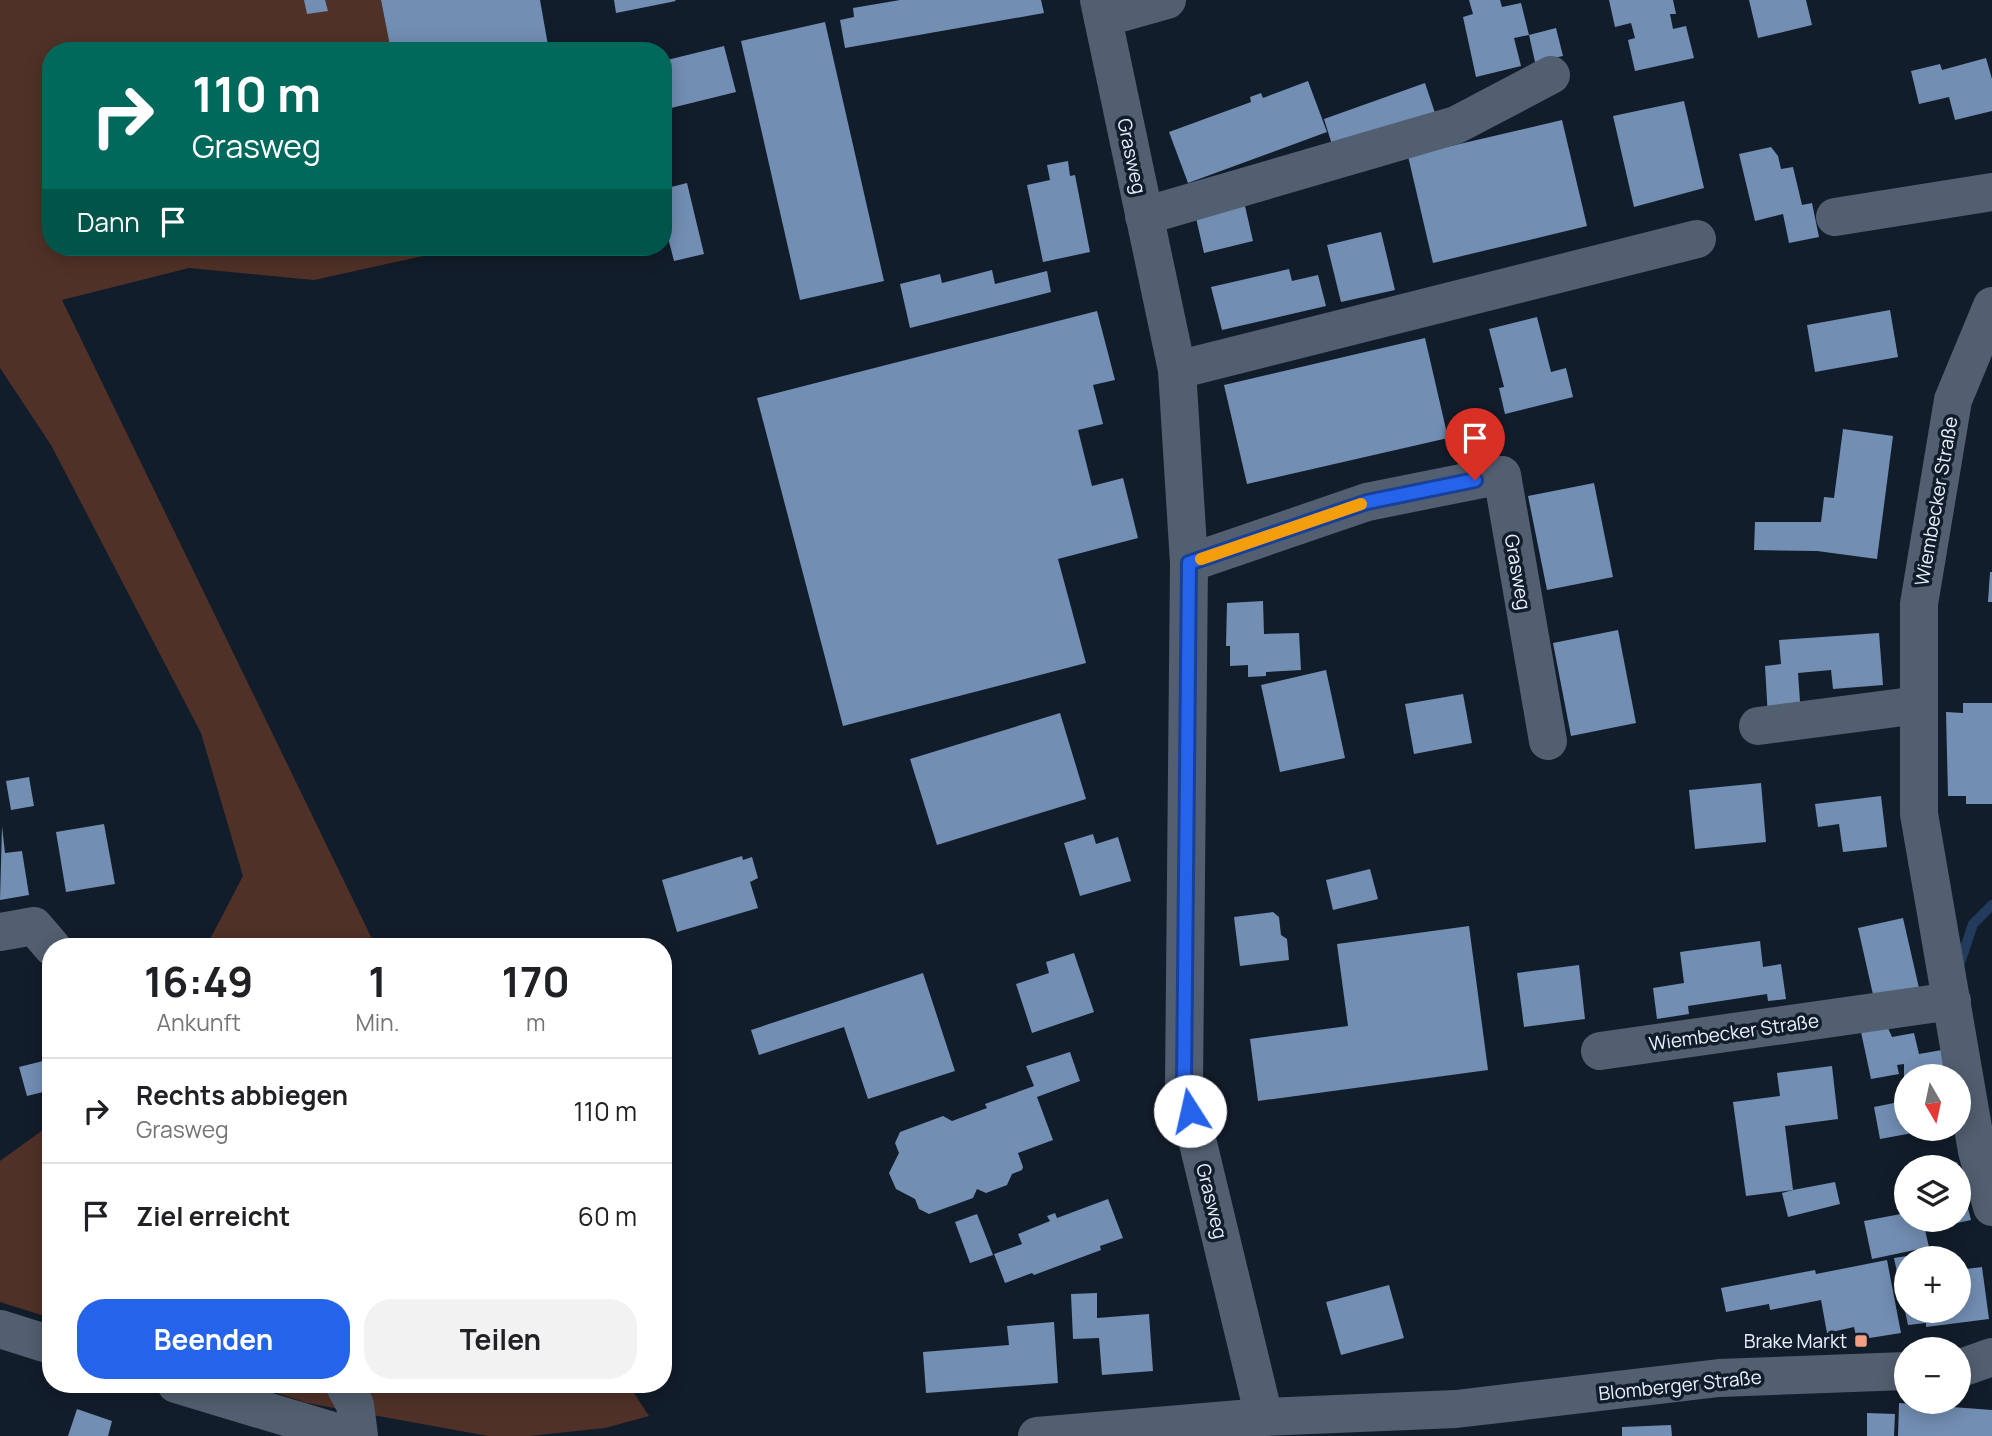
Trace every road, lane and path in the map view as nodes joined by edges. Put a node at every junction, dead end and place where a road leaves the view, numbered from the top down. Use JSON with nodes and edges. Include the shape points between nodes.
{"nodes":[{"id":1,"x":1167,"y":0,"type":"edge"},
{"id":2,"x":1101,"y":9,"type":"edge"},
{"id":3,"x":1552,"y":75,"type":"dead end"},
{"id":4,"x":1992,"y":192,"type":"edge"},
{"id":5,"x":1144,"y":216,"type":"junction"},
{"id":6,"x":1835,"y":217,"type":"dead end"},
{"id":7,"x":1697,"y":239,"type":"dead end"},
{"id":8,"x":1992,"y":306,"type":"edge"},
{"id":9,"x":1177,"y":370,"type":"junction"},
{"id":10,"x":1189,"y":563,"type":"junction"},
{"id":11,"x":1919,"y":705,"type":"junction"},
{"id":12,"x":1758,"y":726,"type":"dead end"},
{"id":13,"x":1548,"y":741,"type":"dead end"},
{"id":14,"x":0,"y":932,"type":"edge"},
{"id":15,"x":44,"y":938,"type":"edge"},
{"id":16,"x":1952,"y":1001,"type":"junction"},
{"id":17,"x":1600,"y":1051,"type":"dead end"},
{"id":18,"x":1992,"y":1207,"type":"edge"},
{"id":19,"x":0,"y":1329,"type":"edge"},
{"id":20,"x":42,"y":1342,"type":"edge"},
{"id":21,"x":1992,"y":1357,"type":"edge"},
{"id":22,"x":1971,"y":1364,"type":"edge"},
{"id":23,"x":1894,"y":1371,"type":"edge"},
{"id":24,"x":206,"y":1393,"type":"edge"},
{"id":25,"x":349,"y":1393,"type":"edge"},
{"id":26,"x":1264,"y":1417,"type":"junction"},
{"id":27,"x":1457,"y":1422,"type":"edge"},
{"id":28,"x":349,"y":1436,"type":"edge"},
{"id":29,"x":359,"y":1436,"type":"edge"},
{"id":30,"x":1037,"y":1436,"type":"edge"}],
"edges":[{"from":1,"to":2,"type":"street"},
{"from":2,"to":5,"type":"street","name":"Grasweg"},
{"from":3,"to":5,"type":"street","via":[[1456,125]]},
{"from":4,"to":6,"type":"street"},
{"from":5,"to":9,"type":"street","name":"Grasweg"},
{"from":7,"to":9,"type":"street"},
{"from":8,"to":11,"type":"street","name":"Wiembecker Straße","via":[[1953,400],[1919,604]]},
{"from":9,"to":10,"type":"street","name":"Grasweg"},
{"from":10,"to":13,"type":"street","name":"Grasweg","via":[[1367,502],[1502,475]]},
{"from":10,"to":26,"type":"street","name":"Grasweg","via":[[1184,1085]]},
{"from":11,"to":12,"type":"street"},
{"from":11,"to":16,"type":"street","name":"Wiembecker Straße","via":[[1919,814]]},
{"from":14,"to":15,"type":"street","via":[[34,926]]},
{"from":16,"to":17,"type":"street","name":"Wiembecker Straße"},
{"from":16,"to":18,"type":"street","name":"Wiembecker Straße"},
{"from":19,"to":20,"type":"street"},
{"from":21,"to":22,"type":"street"},
{"from":23,"to":27,"type":"street","name":"Blomberger Straße","via":[[1719,1378]]},
{"from":24,"to":28,"type":"street"},
{"from":25,"to":29,"type":"street"},
{"from":26,"to":27,"type":"street","name":"Blomberger Straße"},
{"from":26,"to":30,"type":"street","name":"Blomberger Straße"}]}
